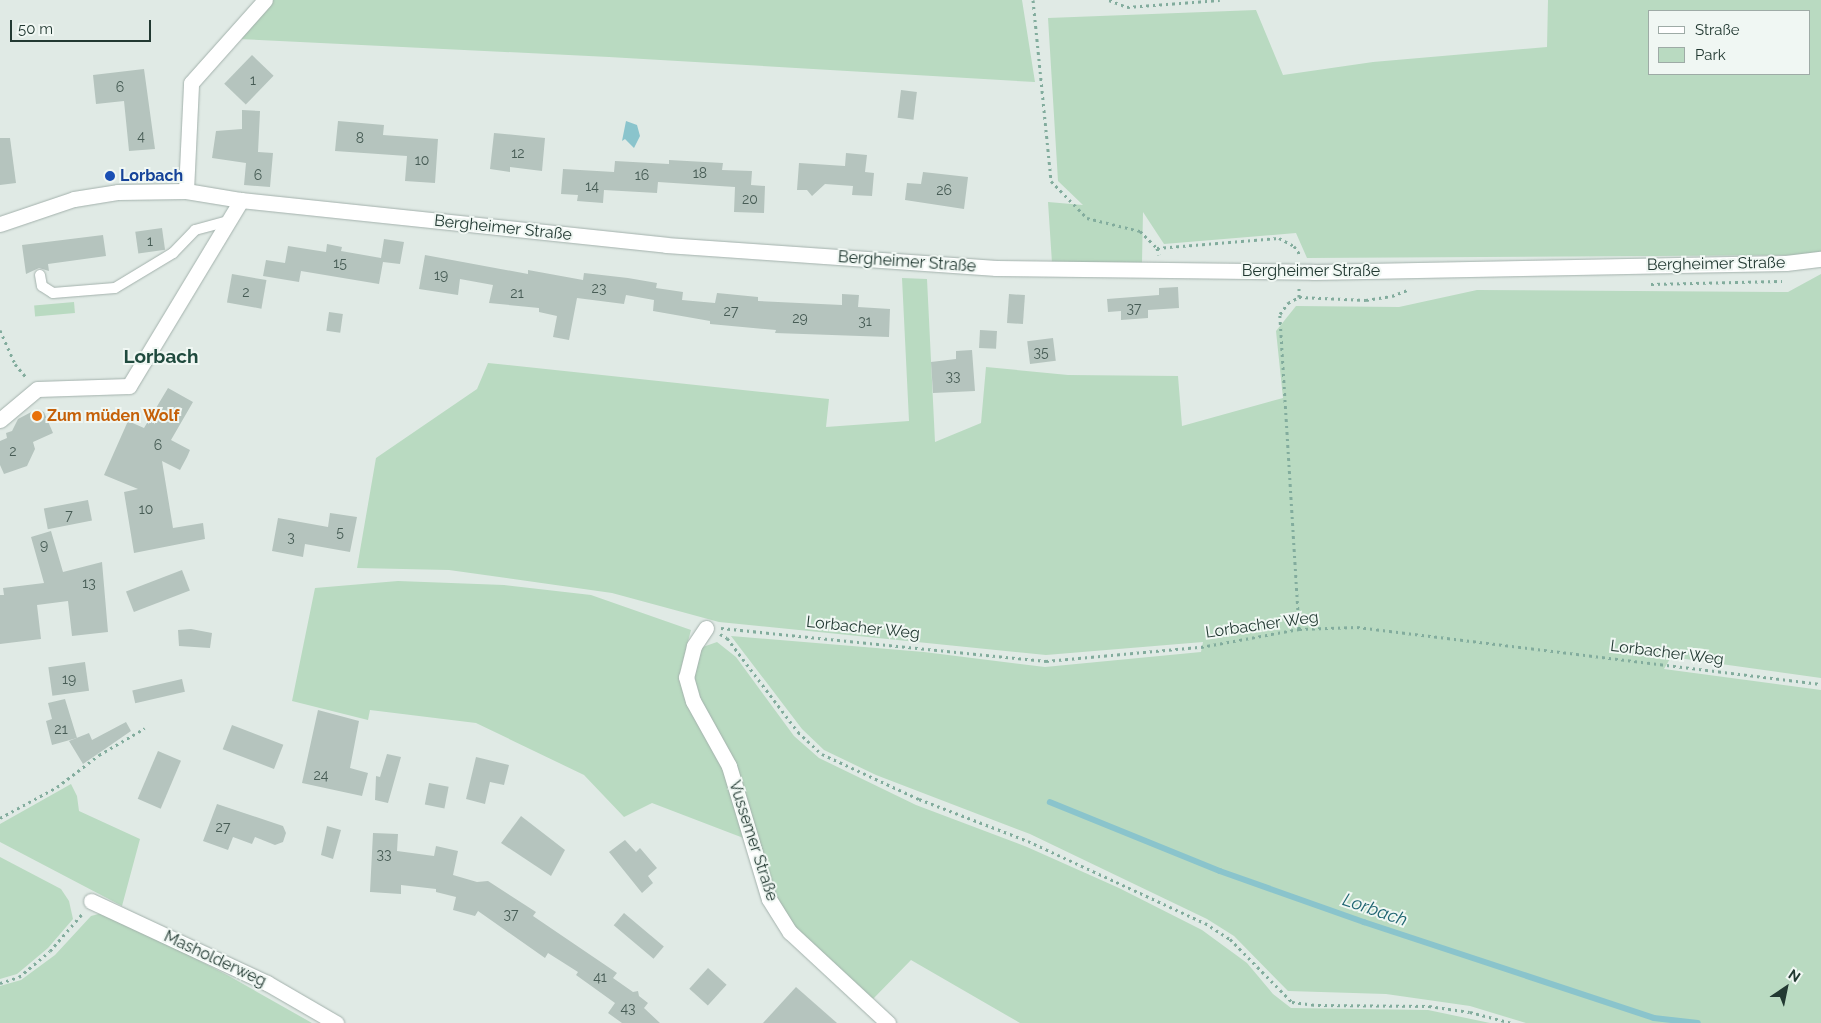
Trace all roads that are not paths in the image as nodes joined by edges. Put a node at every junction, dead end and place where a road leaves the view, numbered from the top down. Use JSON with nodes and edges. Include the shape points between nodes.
{"nodes":[{"id":1,"x":264,"y":0,"type":"edge"},
{"id":2,"x":186,"y":191,"type":"junction"},
{"id":3,"x":241,"y":200,"type":"junction"},
{"id":4,"x":228,"y":222,"type":"junction"},
{"id":5,"x":0,"y":224,"type":"edge"},
{"id":6,"x":1821,"y":258,"type":"edge"},
{"id":7,"x":40,"y":275,"type":"dead end"},
{"id":8,"x":0,"y":420,"type":"edge"},
{"id":9,"x":706,"y":628,"type":"road end"},
{"id":10,"x":91,"y":900,"type":"road end"},
{"id":11,"x":336,"y":1023,"type":"edge"},
{"id":12,"x":888,"y":1023,"type":"edge"}],
"edges":[{"from":1,"to":2,"type":"street","via":[[191,83]]},
{"from":2,"to":3,"type":"street","name":"Bergheimer Straße"},
{"from":2,"to":5,"type":"street","name":"Bergheimer Straße","via":[[118,192],[74,199]]},
{"from":3,"to":4,"type":"street"},
{"from":3,"to":6,"type":"street","name":"Bergheimer Straße","via":[[676,246],[996,268],[1313,272],[1786,263]]},
{"from":4,"to":7,"type":"lane","via":[[195,230],[173,253],[115,288],[53,293],[42,286]]},
{"from":4,"to":8,"type":"street","via":[[129,386],[37,389]]},
{"from":9,"to":12,"type":"street","name":"Vussemer Straße","via":[[694,646],[686,678],[693,700],[729,766],[769,899],[790,932]]},
{"from":10,"to":11,"type":"street","name":"Masholderweg","via":[[267,983]]}]}
